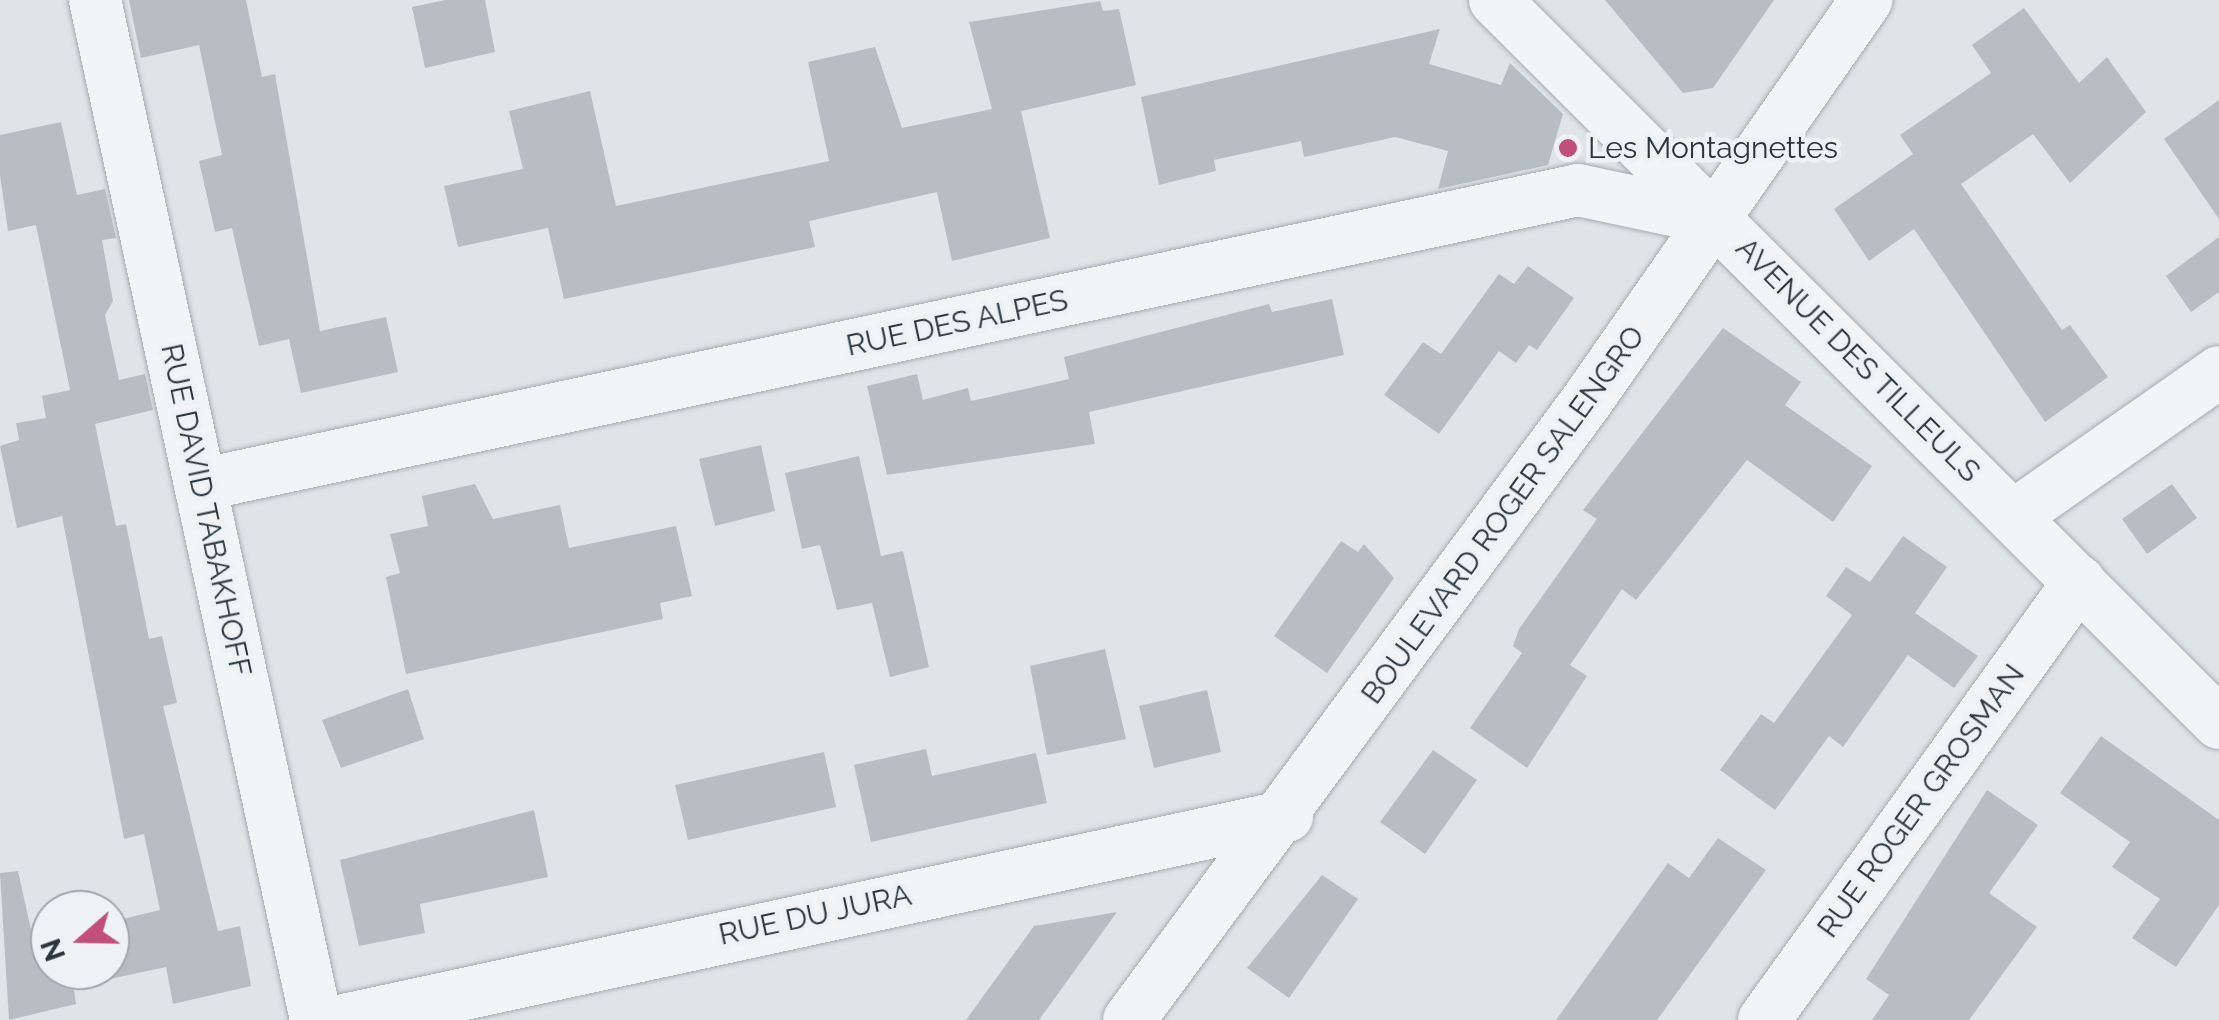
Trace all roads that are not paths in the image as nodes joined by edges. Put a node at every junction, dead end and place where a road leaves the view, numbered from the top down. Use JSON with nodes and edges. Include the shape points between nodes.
{"nodes":[{"id":1,"x":95,"y":0,"type":"edge"},
{"id":2,"x":1495,"y":0,"type":"edge"},
{"id":3,"x":1866,"y":0,"type":"edge"},
{"id":4,"x":1714,"y":218,"type":"junction"},
{"id":5,"x":2219,"y":372,"type":"edge"},
{"id":6,"x":200,"y":485,"type":"junction"},
{"id":7,"x":2015,"y":515,"type":"junction"},
{"id":8,"x":2078,"y":582,"type":"junction"},
{"id":9,"x":2219,"y":723,"type":"edge"},
{"id":10,"x":1287,"y":816,"type":"junction"},
{"id":11,"x":316,"y":1020,"type":"edge"},
{"id":12,"x":344,"y":1020,"type":"edge"},
{"id":13,"x":1129,"y":1020,"type":"edge"},
{"id":14,"x":1764,"y":1020,"type":"edge"}],
"edges":[{"from":1,"to":6,"type":"street","name":"RUE DAVID TABAKHOFF"},
{"from":2,"to":4,"type":"street","name":"AVENUE DES TILLEULS"},
{"from":3,"to":4,"type":"street","name":"BOULEVARD ROGER SALENGRO"},
{"from":4,"to":6,"type":"street","name":"RUE DES ALPES","via":[[1578,190]]},
{"from":4,"to":7,"type":"street","name":"AVENUE DES TILLEULS"},
{"from":4,"to":10,"type":"street","name":"BOULEVARD ROGER SALENGRO"},
{"from":5,"to":7,"type":"street"},
{"from":6,"to":11,"type":"street","name":"RUE DAVID TABAKHOFF"},
{"from":7,"to":8,"type":"street","name":"AVENUE DES TILLEULS"},
{"from":8,"to":9,"type":"street","name":"AVENUE DES TILLEULS"},
{"from":8,"to":14,"type":"street","name":"RUE ROGER GROSMAN"},
{"from":10,"to":12,"type":"street","name":"RUE DU JURA"},
{"from":10,"to":13,"type":"street","name":"BOULEVARD ROGER SALENGRO"}]}
